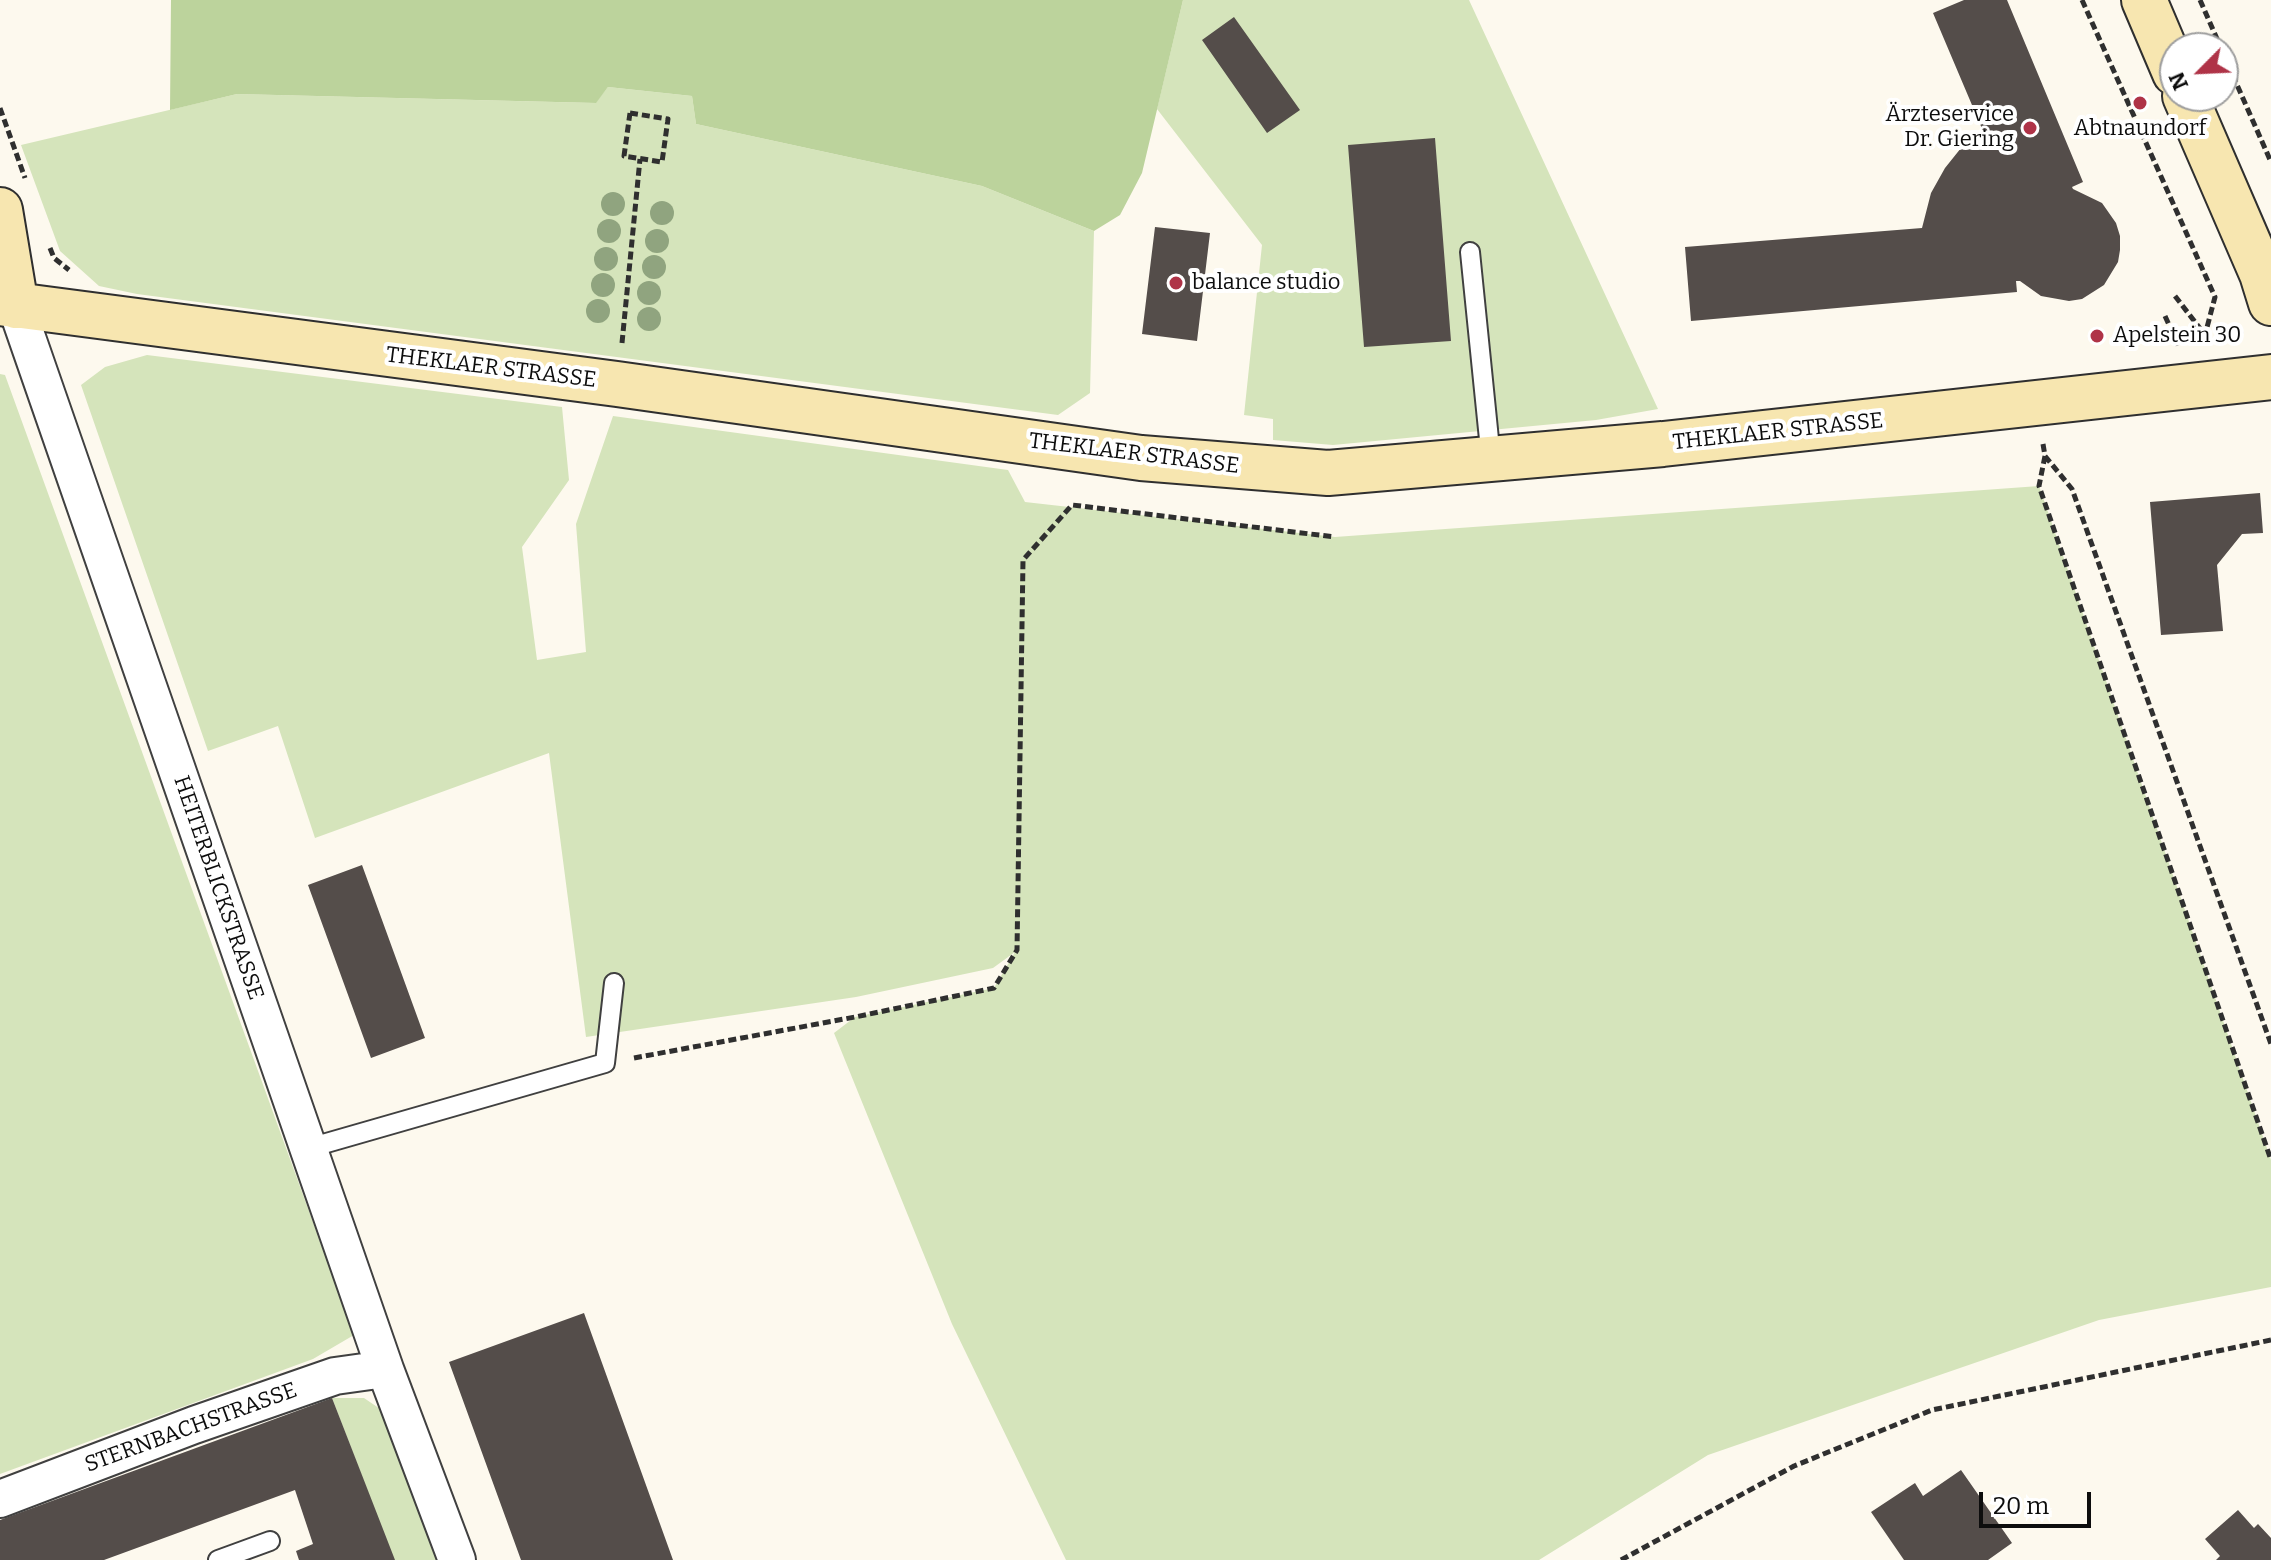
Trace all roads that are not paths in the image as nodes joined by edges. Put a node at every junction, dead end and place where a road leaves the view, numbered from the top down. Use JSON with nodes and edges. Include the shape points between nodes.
{"nodes":[{"id":1,"x":2144,"y":0,"type":"edge"},
{"id":2,"x":2159,"y":35,"type":"edge"},
{"id":3,"x":2192,"y":112,"type":"edge"},
{"id":4,"x":0,"y":210,"type":"edge"},
{"id":5,"x":1470,"y":252,"type":"dead end"},
{"id":6,"x":8,"y":304,"type":"edge"},
{"id":7,"x":2258,"y":317,"type":"edge"},
{"id":8,"x":2271,"y":377,"type":"edge"},
{"id":9,"x":1491,"y":459,"type":"junction"},
{"id":10,"x":614,"y":983,"type":"dead end"},
{"id":11,"x":309,"y":1148,"type":"junction"},
{"id":12,"x":385,"y":1369,"type":"junction"},
{"id":13,"x":0,"y":1499,"type":"edge"},
{"id":14,"x":270,"y":1541,"type":"dead end"},
{"id":15,"x":218,"y":1560,"type":"edge"},
{"id":16,"x":457,"y":1560,"type":"edge"}],
"edges":[{"from":1,"to":2,"type":"main road"},
{"from":3,"to":7,"type":"main road","via":[[2262,274]]},
{"from":4,"to":6,"type":"main road","name":"HEITERBLICKSTRASSE"},
{"from":5,"to":9,"type":"lane"},
{"from":6,"to":9,"type":"main road","name":"THEKLAER STRASSE","via":[[1141,458],[1328,473]]},
{"from":6,"to":11,"type":"street","name":"HEITERBLICKSTRASSE"},
{"from":8,"to":9,"type":"main road","name":"THEKLAER STRASSE","via":[[2182,367],[2036,403]]},
{"from":10,"to":11,"type":"lane","via":[[605,1063]]},
{"from":11,"to":12,"type":"street","name":"HEITERBLICKSTRASSE"},
{"from":12,"to":13,"type":"street","name":"STERNBACHSTRASSE","via":[[335,1376]]},
{"from":12,"to":16,"type":"street","name":"HEITERBLICKSTRASSE"},
{"from":14,"to":15,"type":"lane"}]}
